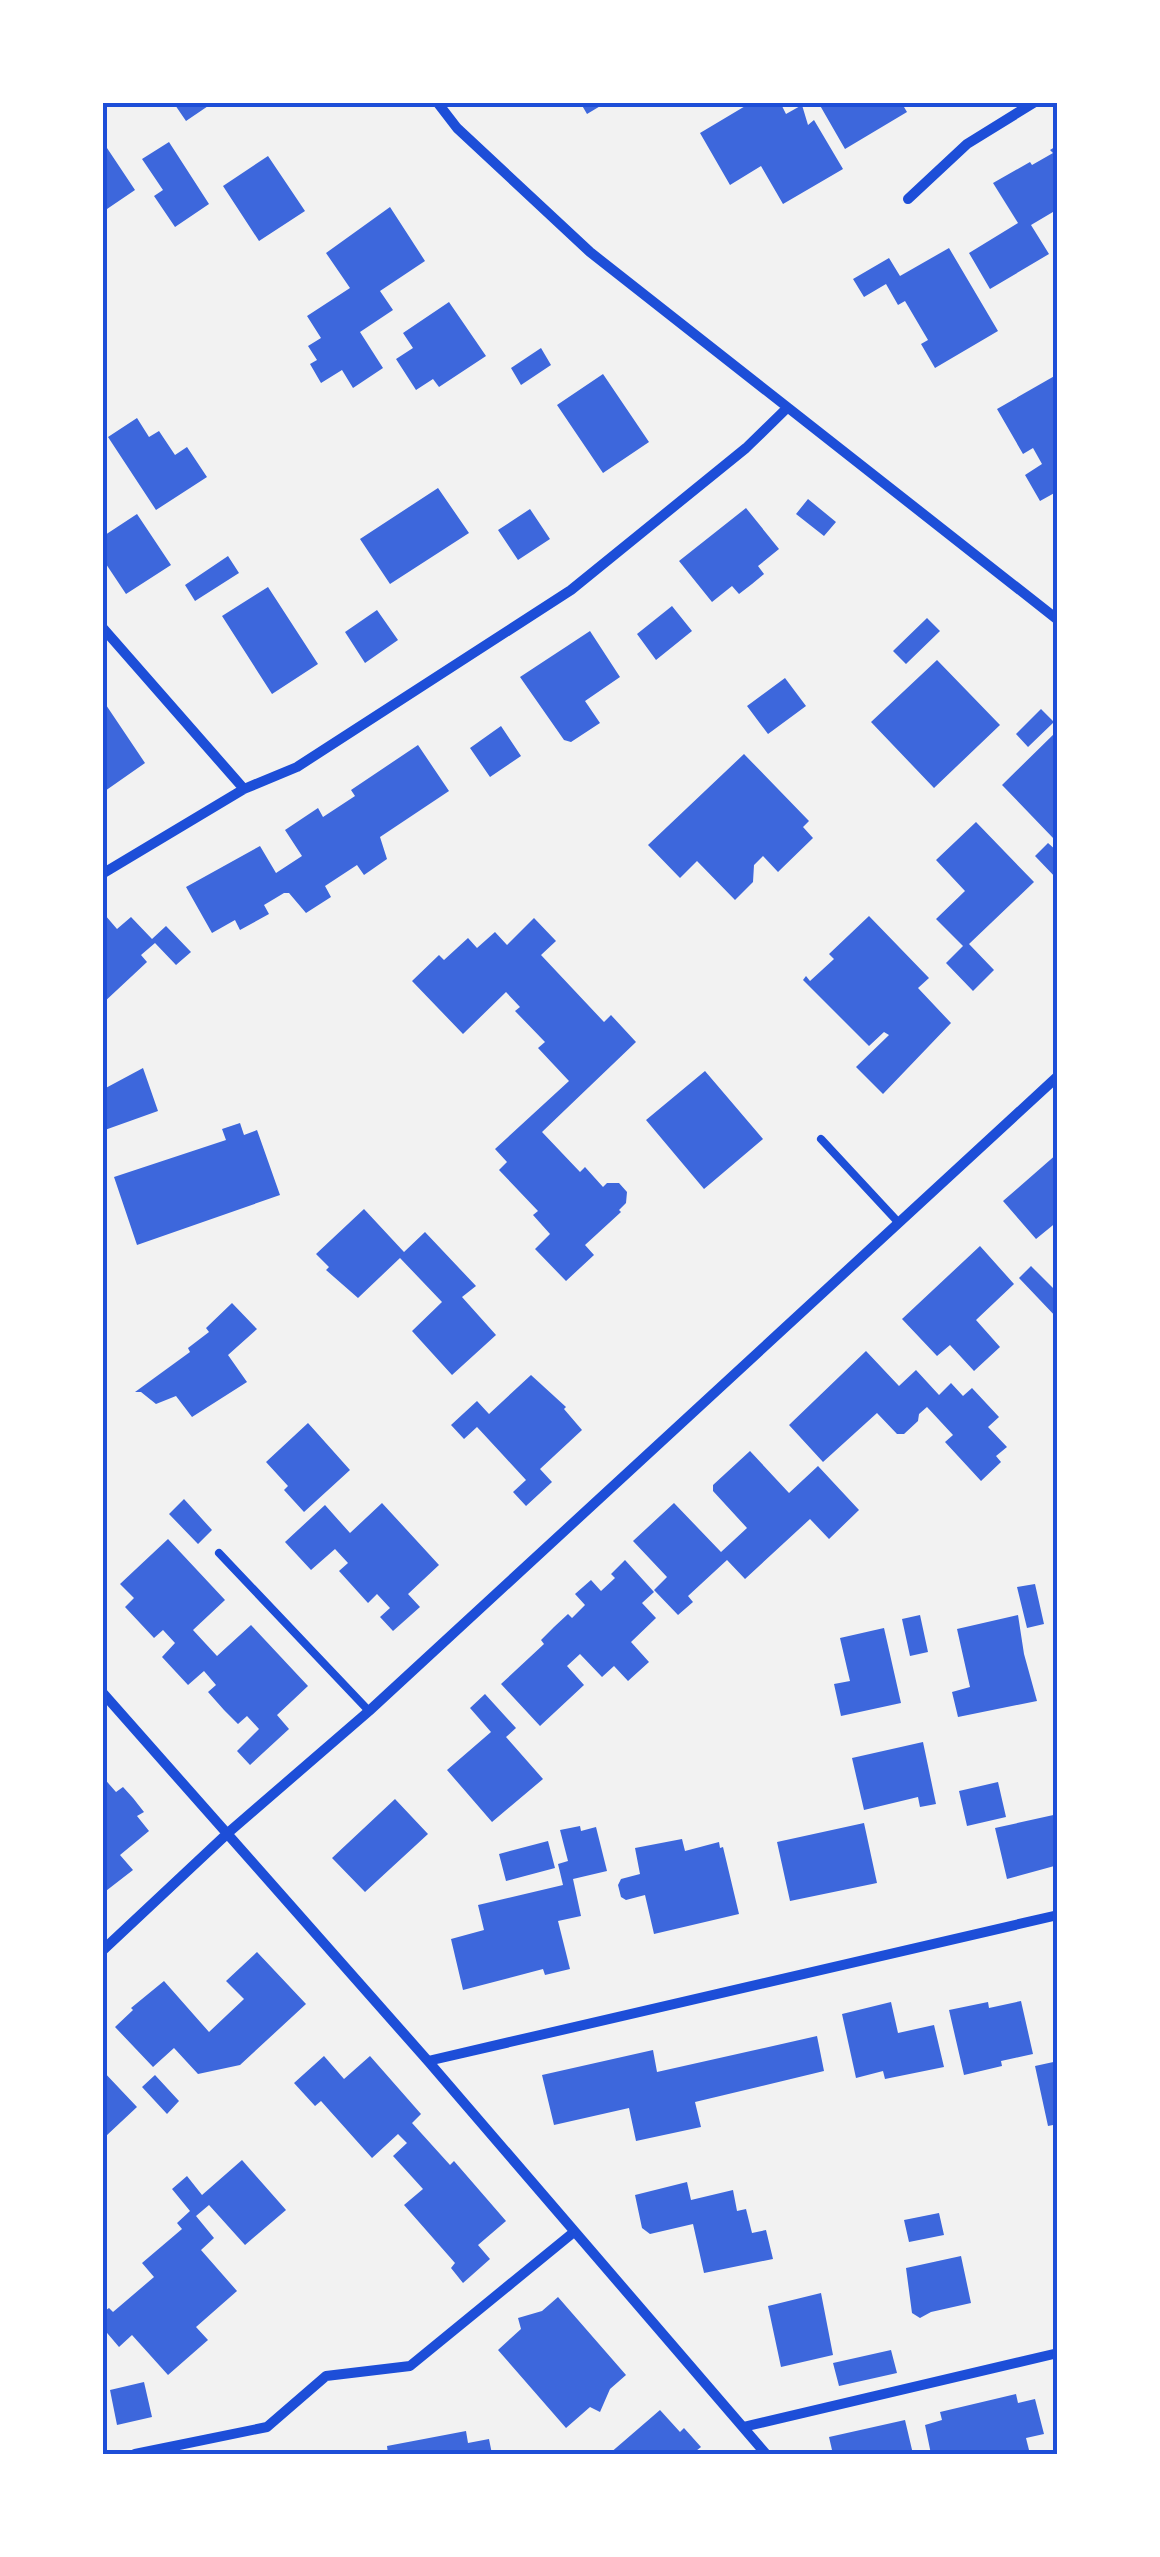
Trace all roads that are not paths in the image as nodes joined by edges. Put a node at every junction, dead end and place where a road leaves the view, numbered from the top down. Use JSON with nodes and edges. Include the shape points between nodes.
{"nodes":[{"id":1,"x":437,"y":102,"type":"edge"},
{"id":2,"x":1035,"y":102,"type":"edge"},
{"id":3,"x":908,"y":200,"type":"dead end"},
{"id":4,"x":788,"y":408,"type":"junction"},
{"id":5,"x":1058,"y":620,"type":"edge"},
{"id":6,"x":102,"y":627,"type":"edge"},
{"id":7,"x":244,"y":789,"type":"junction"},
{"id":8,"x":102,"y":874,"type":"edge"},
{"id":9,"x":1058,"y":1076,"type":"edge"},
{"id":10,"x":821,"y":1138,"type":"dead end"},
{"id":11,"x":898,"y":1222,"type":"junction"},
{"id":12,"x":218,"y":1553,"type":"dead end"},
{"id":13,"x":102,"y":1692,"type":"edge"},
{"id":14,"x":369,"y":1711,"type":"junction"},
{"id":15,"x":229,"y":1832,"type":"junction"},
{"id":16,"x":1058,"y":1915,"type":"edge"},
{"id":17,"x":102,"y":1950,"type":"edge"},
{"id":18,"x":428,"y":2061,"type":"junction"},
{"id":19,"x":574,"y":2232,"type":"junction"},
{"id":20,"x":1058,"y":2353,"type":"edge"},
{"id":21,"x":743,"y":2427,"type":"junction"},
{"id":22,"x":134,"y":2454,"type":"edge"},
{"id":23,"x":766,"y":2454,"type":"edge"}],
"edges":[{"from":1,"to":4,"type":"street","via":[[590,252]]},
{"from":2,"to":3,"type":"street","via":[[967,144]]},
{"from":4,"to":5,"type":"street"},
{"from":4,"to":7,"type":"street","via":[[571,590],[297,767]]},
{"from":6,"to":7,"type":"street"},
{"from":7,"to":8,"type":"street"},
{"from":9,"to":11,"type":"street"},
{"from":10,"to":11,"type":"lane"},
{"from":11,"to":14,"type":"street"},
{"from":12,"to":14,"type":"lane"},
{"from":13,"to":15,"type":"street"},
{"from":14,"to":15,"type":"street"},
{"from":15,"to":17,"type":"street"},
{"from":15,"to":18,"type":"street"},
{"from":16,"to":18,"type":"street"},
{"from":18,"to":19,"type":"street"},
{"from":19,"to":21,"type":"street"},
{"from":19,"to":22,"type":"street","via":[[410,2366],[326,2376],[266,2428]]},
{"from":20,"to":21,"type":"street"},
{"from":21,"to":23,"type":"street"}]}
